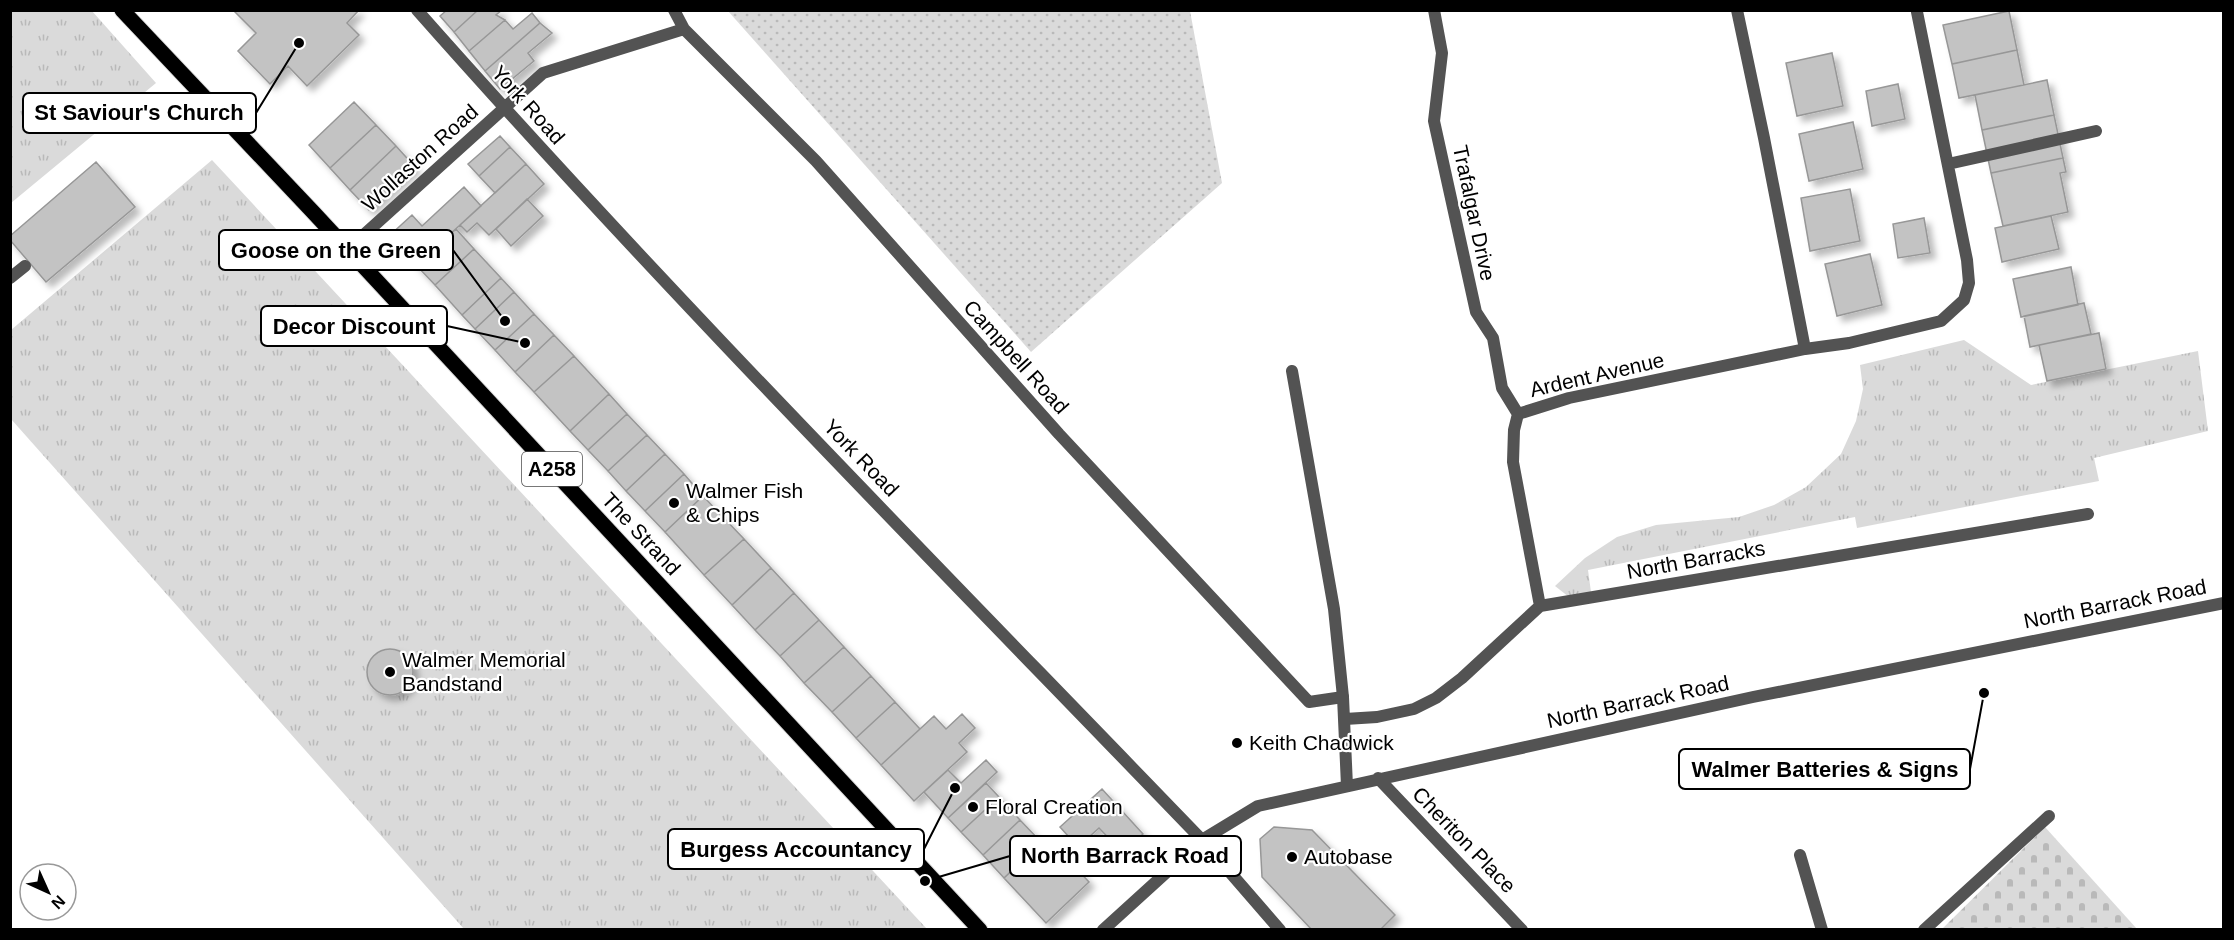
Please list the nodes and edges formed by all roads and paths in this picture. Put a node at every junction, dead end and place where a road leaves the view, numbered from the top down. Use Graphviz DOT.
graph roads {
  1 [pos="122,10"];
  2 [pos="417,10"];
  3 [pos="674,10"];
  4 [pos="1434,10"];
  5 [pos="1737,10"];
  6 [pos="1917,12"];
  7 [pos="684,29"];
  8 [pos="504,109"];
  9 [pos="2096,131"];
  10 [pos="1948,164"];
  11 [pos="347,250"];
  12 [pos="25,266"];
  13 [pos="10,278"];
  14 [pos="1805,349"];
  15 [pos="1292,371"];
  16 [pos="1518,414"];
  17 [pos="2088,514"];
  18 [pos="2223,603"];
  19 [pos="1540,606"];
  20 [pos="1343,697"];
  21 [pos="1345,719"];
  22 [pos="1378,778"];
  23 [pos="1347,786"];
  24 [pos="2049,816"];
  25 [pos="1202,840"];
  26 [pos="1800,855"];
  27 [pos="980,930"];
  28 [pos="1103,930"];
  29 [pos="1280,930"];
  30 [pos="1522,930"];
  31 [pos="1822,930"];
  32 [pos="1924,930"];
  1 -- 11 [label="main road, The Strand / A258"];
  2 -- 8 [label="street, York Road"];
  3 -- 7 [label="street, Campbell Road"];
  4 -- 16 [label="street, Trafalgar Drive"];
  5 -- 14 [label="street"];
  6 -- 10 [label="street"];
  7 -- 8 [label="street, Wollaston Road"];
  7 -- 20 [label="street, Campbell Road"];
  8 -- 11 [label="street, Wollaston Road"];
  8 -- 25 [label="street, York Road"];
  9 -- 10 [label="street"];
  10 -- 14 [label="street, Ardent Avenue"];
  11 -- 27 [label="main road, The Strand / A258"];
  12 -- 13 [label="street"];
  14 -- 16 [label="street, Ardent Avenue"];
  15 -- 20 [label="street"];
  16 -- 19 [label="street, Ardent Avenue"];
  17 -- 19 [label="street, North Barracks"];
  18 -- 22 [label="street, North Barrack Road"];
  19 -- 21 [label="street"];
  20 -- 21 [label="street"];
  21 -- 23 [label="street"];
  22 -- 23 [label="street, North Barrack Road"];
  22 -- 30 [label="street, Cheriton Place"];
  23 -- 25 [label="street, North Barrack Road"];
  24 -- 32 [label="street"];
  25 -- 28 [label="street, North Barrack Road"];
  25 -- 29 [label="street, York Road"];
  26 -- 31 [label="street"];
}
